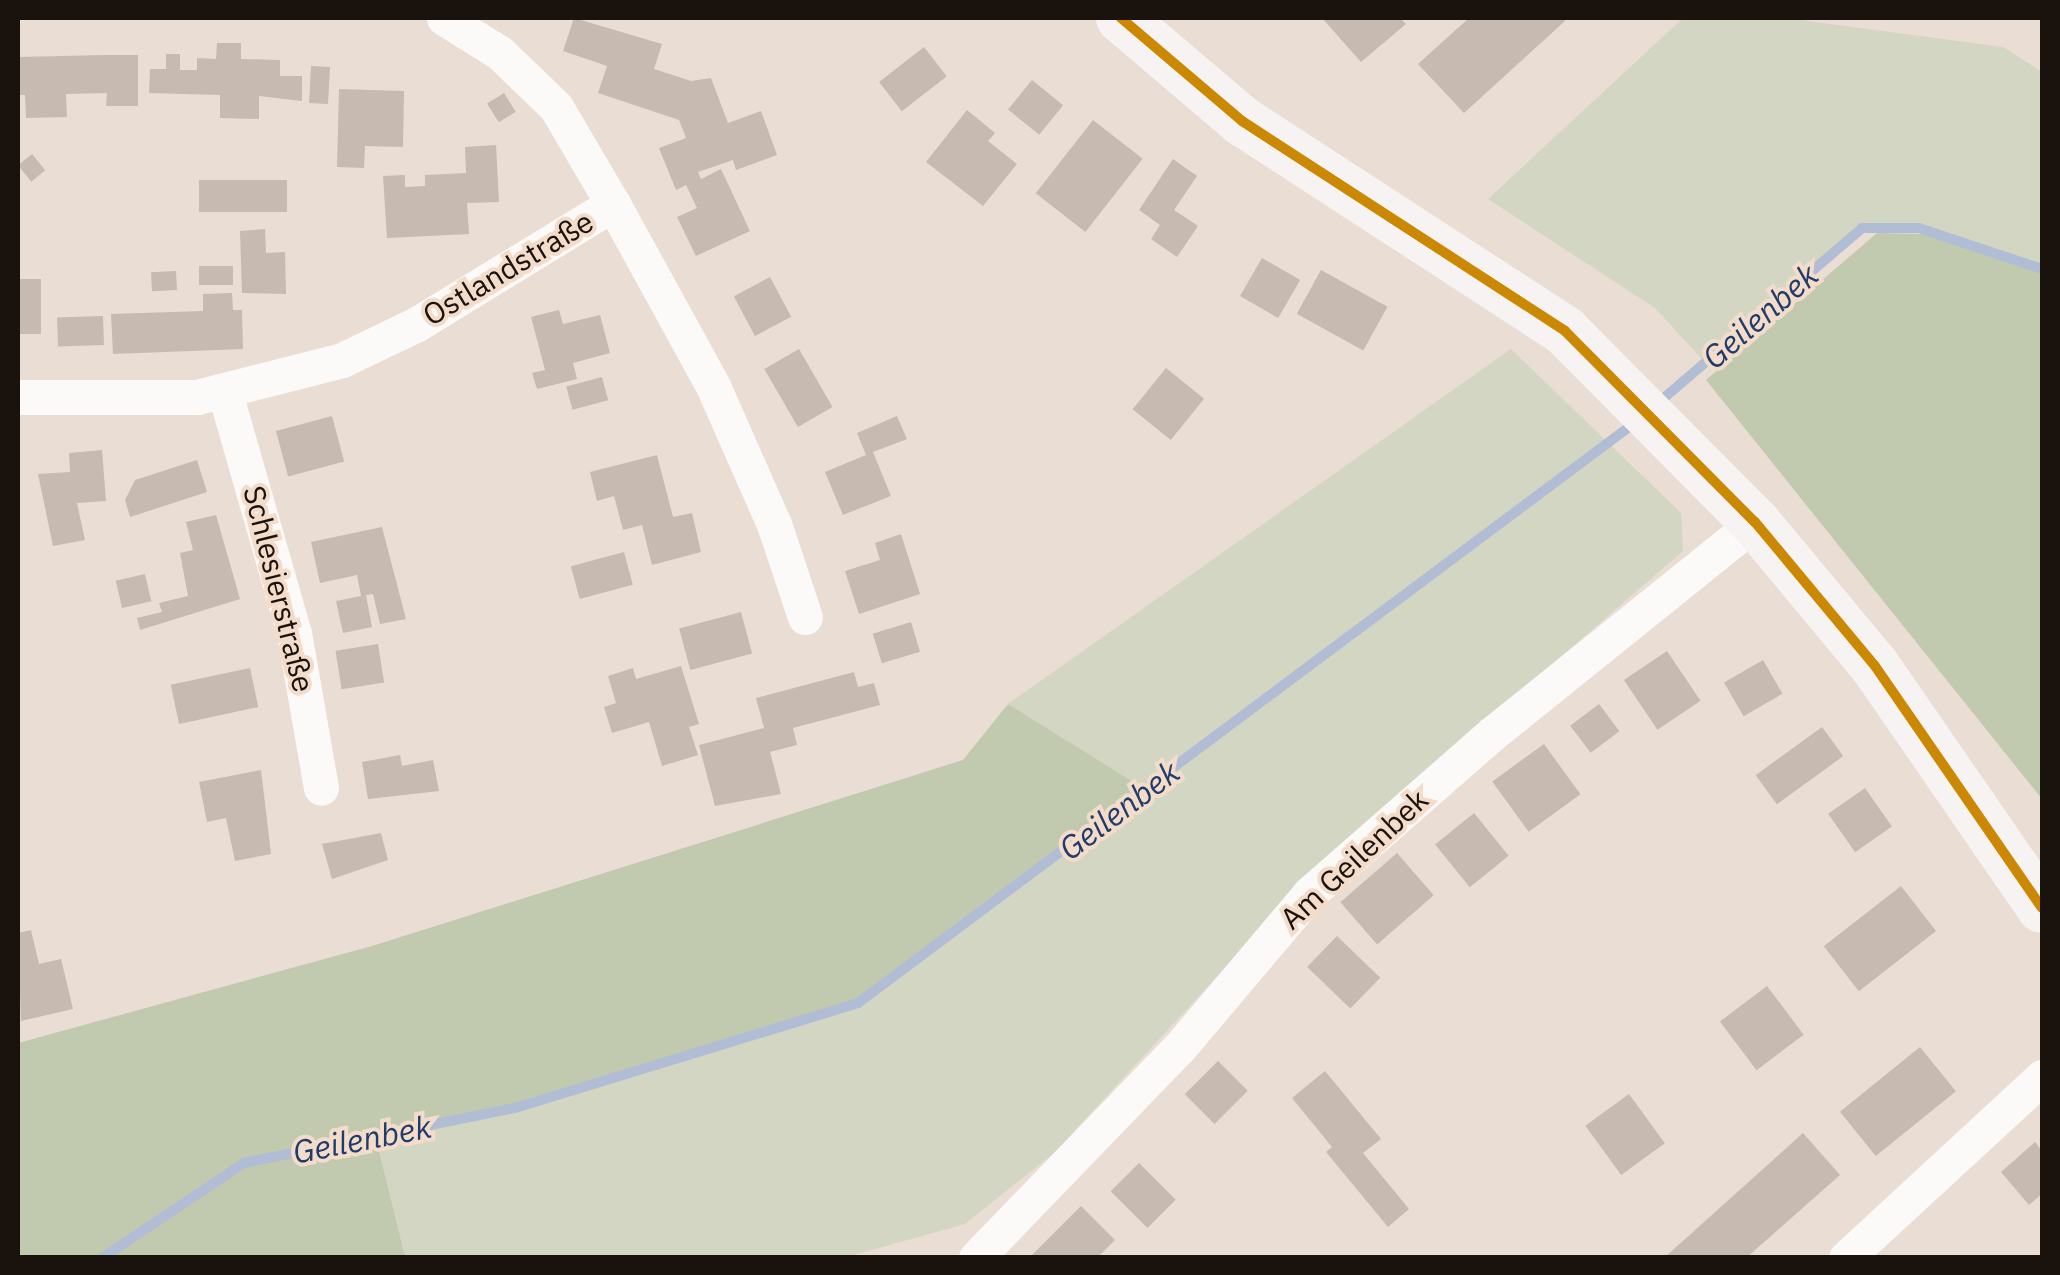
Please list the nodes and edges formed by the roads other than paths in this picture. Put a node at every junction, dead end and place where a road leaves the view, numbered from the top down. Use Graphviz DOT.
graph roads {
  1 [pos="444,18"];
  2 [pos="1120,18"];
  3 [pos="613,204"];
  4 [pos="225,393"];
  5 [pos="18,397"];
  6 [pos="1756,522"];
  7 [pos="805,617"];
  8 [pos="320,788"];
  9 [pos="2042,908"];
  10 [pos="2042,1077"];
  11 [pos="984,1248"];
  12 [pos="1846,1258"];
  1 -- 3 [label="street"];
  2 -- 6 [label="main road"];
  3 -- 4 [label="street, Ostlandstraße"];
  3 -- 7 [label="street, Ostlandstraße"];
  4 -- 5 [label="street, Ostlandstraße"];
  4 -- 8 [label="street, Schlesierstraße"];
  6 -- 9 [label="main road"];
  6 -- 11 [label="street, Am Geilenbek"];
  10 -- 12 [label="street"];
}
